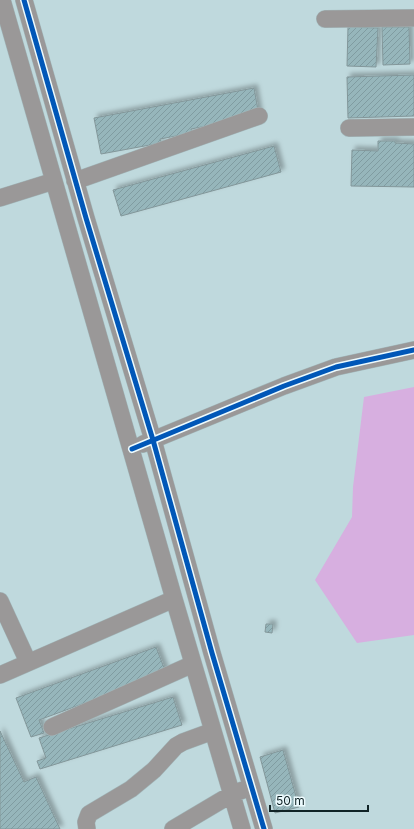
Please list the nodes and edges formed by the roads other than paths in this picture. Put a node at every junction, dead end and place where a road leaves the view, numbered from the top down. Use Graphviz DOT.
graph roads {
  1 [pos="2,0"];
  2 [pos="24,0"];
  3 [pos="414,18"];
  4 [pos="325,19"];
  5 [pos="259,116"];
  6 [pos="414,127"];
  7 [pos="349,128"];
  8 [pos="54,181"];
  9 [pos="76,181"];
  10 [pos="0,198"];
  11 [pos="414,350"];
  12 [pos="152,440"];
  13 [pos="132,449"];
  14 [pos="174,599"];
  15 [pos="0,601"];
  16 [pos="28,662"];
  17 [pos="193,664"];
  18 [pos="0,675"];
  19 [pos="52,727"];
  20 [pos="213,731"];
  21 [pos="251,786"];
  22 [pos="232,794"];
  23 [pos="87,829"];
  24 [pos="173,829"];
  25 [pos="242,829"];
  26 [pos="264,829"];
  1 -- 8 [label="street"];
  2 -- 9 [label="street"];
  3 -- 4 [label="street"];
  5 -- 9 [label="street"];
  6 -- 7 [label="street"];
  8 -- 10 [label="street"];
  8 -- 13 [label="street"];
  9 -- 12 [label="street"];
  11 -- 12 [label="street"];
  12 -- 13 [label="street"];
  12 -- 21 [label="street"];
  13 -- 14 [label="street"];
  14 -- 16 [label="street"];
  14 -- 17 [label="street"];
  15 -- 16 [label="street"];
  16 -- 18 [label="street"];
  17 -- 19 [label="street"];
  17 -- 20 [label="street"];
  20 -- 22 [label="street"];
  20 -- 23 [label="street"];
  21 -- 22 [label="street"];
  21 -- 26 [label="street"];
  22 -- 24 [label="street"];
  22 -- 25 [label="street"];
}
